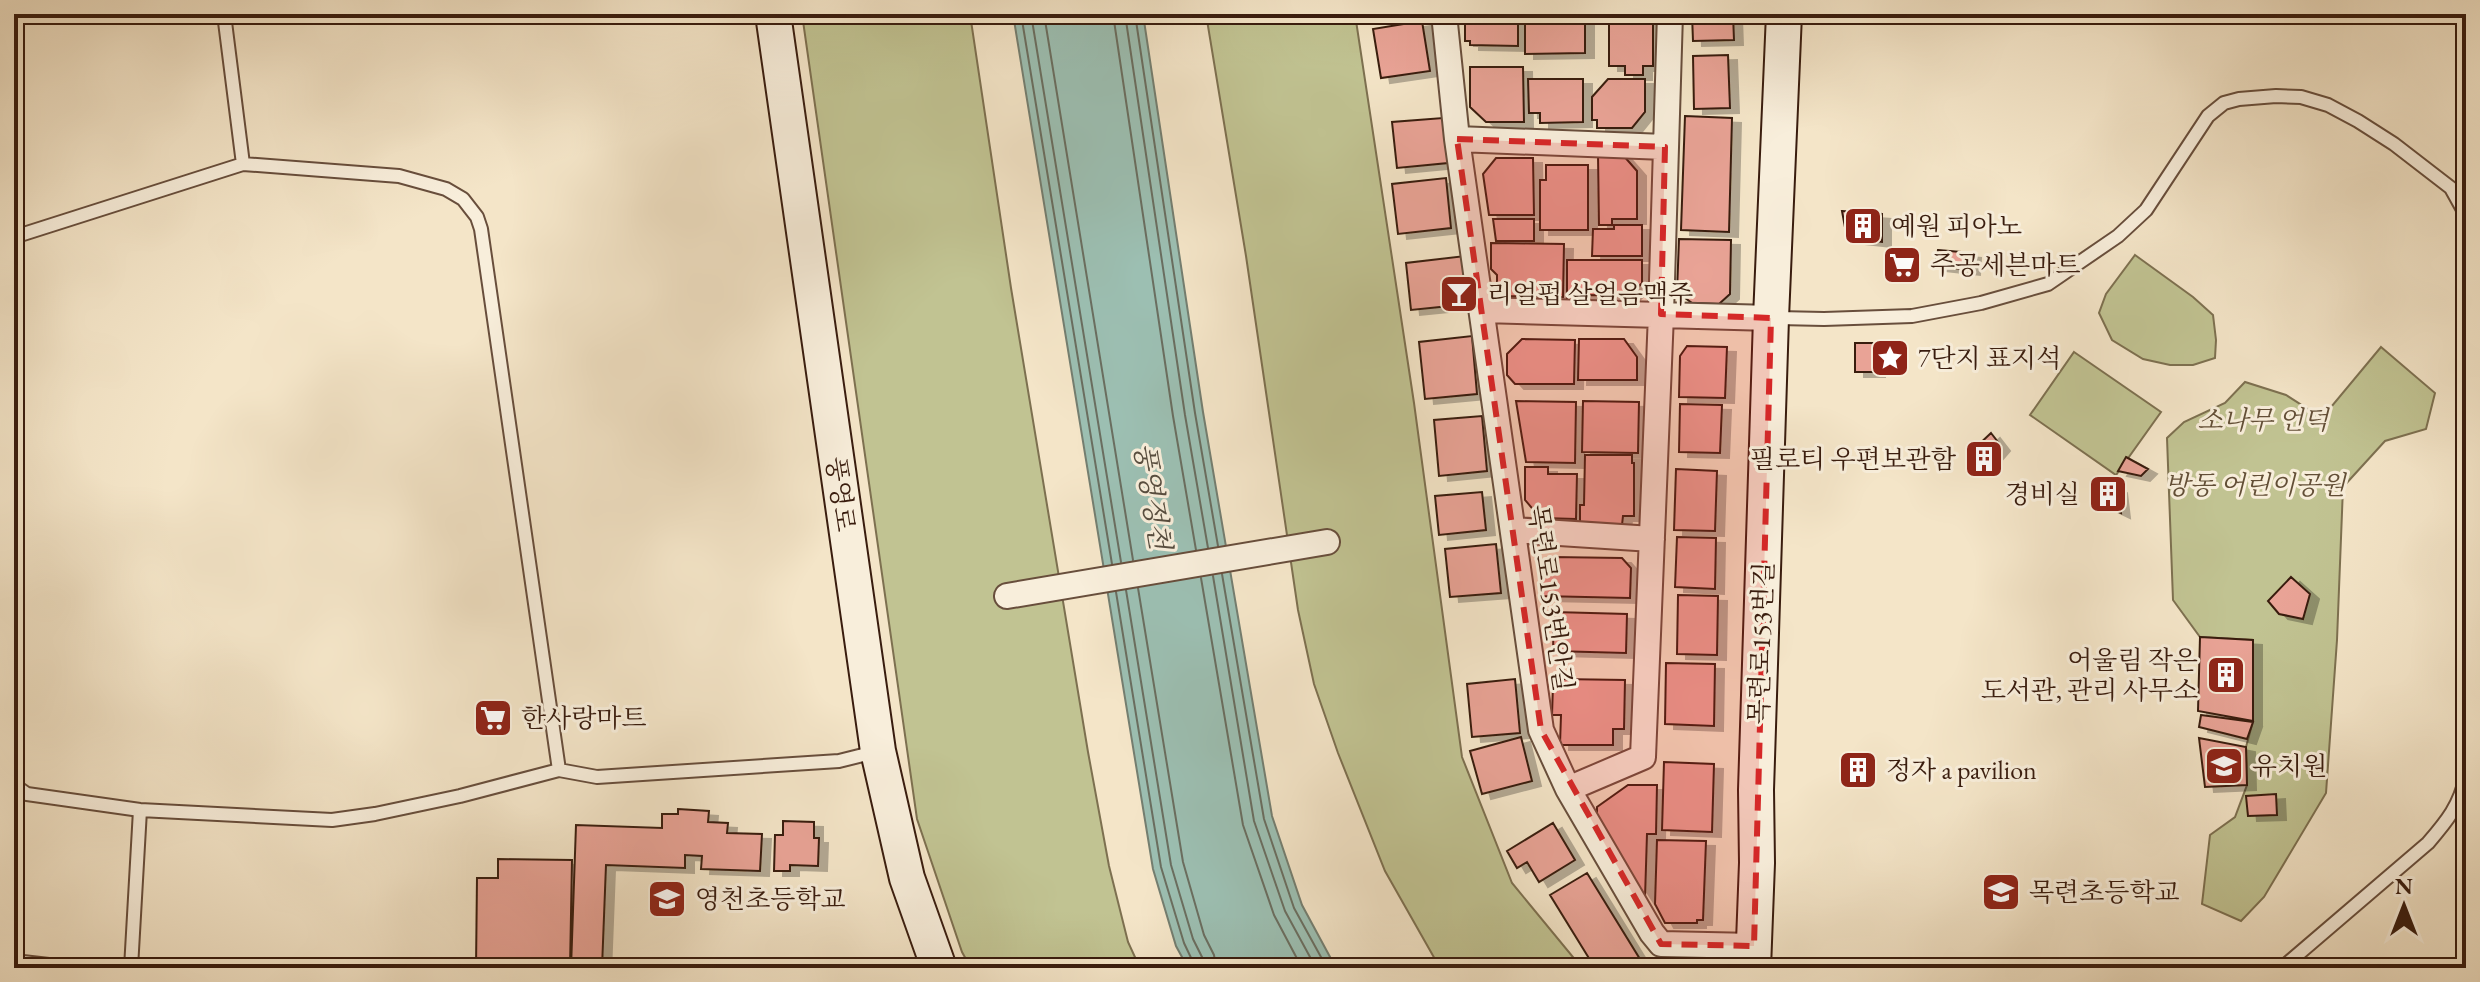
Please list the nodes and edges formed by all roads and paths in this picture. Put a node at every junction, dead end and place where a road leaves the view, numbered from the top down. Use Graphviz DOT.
graph roads {
  1 [pos="224,14"];
  2 [pos="773,14"];
  3 [pos="1444,14"];
  4 [pos="1670,14"];
  5 [pos="1784,14"];
  6 [pos="1457,139"];
  7 [pos="1665,147"];
  8 [pos="243,164"];
  9 [pos="2466,215"];
  10 [pos="14,237"];
  11 [pos="1483,310"];
  12 [pos="1661,314"];
  13 [pos="1771,318"];
  14 [pos="1514,530"];
  15 [pos="1652,539"];
  16 [pos="1327,542"];
  17 [pos="1007,596"];
  18 [pos="878,751"];
  19 [pos="559,770"];
  20 [pos="2466,776"];
  21 [pos="14,785"];
  22 [pos="1568,789"];
  23 [pos="140,810"];
  24 [pos="1754,957"];
  25 [pos="14,961"];
  26 [pos="75,968"];
  27 [pos="131,968"];
  28 [pos="939,968"];
  29 [pos="2282,968"];
  1 -- 8 [label="lane"];
  2 -- 18 [label="main road, 풍영로"];
  3 -- 6 [label="street, 목련로153번안길"];
  4 -- 7 [label="street"];
  5 -- 13 [label="main road, 목련로153번길"];
  6 -- 7 [label="street"];
  6 -- 11 [label="street, 목련로153번안길"];
  7 -- 12 [label="street"];
  8 -- 10 [label="lane"];
  8 -- 19 [label="lane"];
  9 -- 13 [label="lane"];
  11 -- 12 [label="street"];
  11 -- 14 [label="street, 목련로153번안길"];
  12 -- 13 [label="street"];
  12 -- 15 [label="street"];
  13 -- 24 [label="main road, 목련로153번길"];
  14 -- 15 [label="street"];
  14 -- 22 [label="street, 목련로153번안길"];
  15 -- 22 [label="street"];
  16 -- 17 [label="street"];
  18 -- 19 [label="lane"];
  18 -- 28 [label="main road, 풍영로"];
  19 -- 23 [label="lane"];
  20 -- 29 [label="lane"];
  21 -- 23 [label="lane"];
  22 -- 24 [label="street, 목련로153번안길"];
  23 -- 27 [label="lane"];
  25 -- 26 [label="lane"];
}
